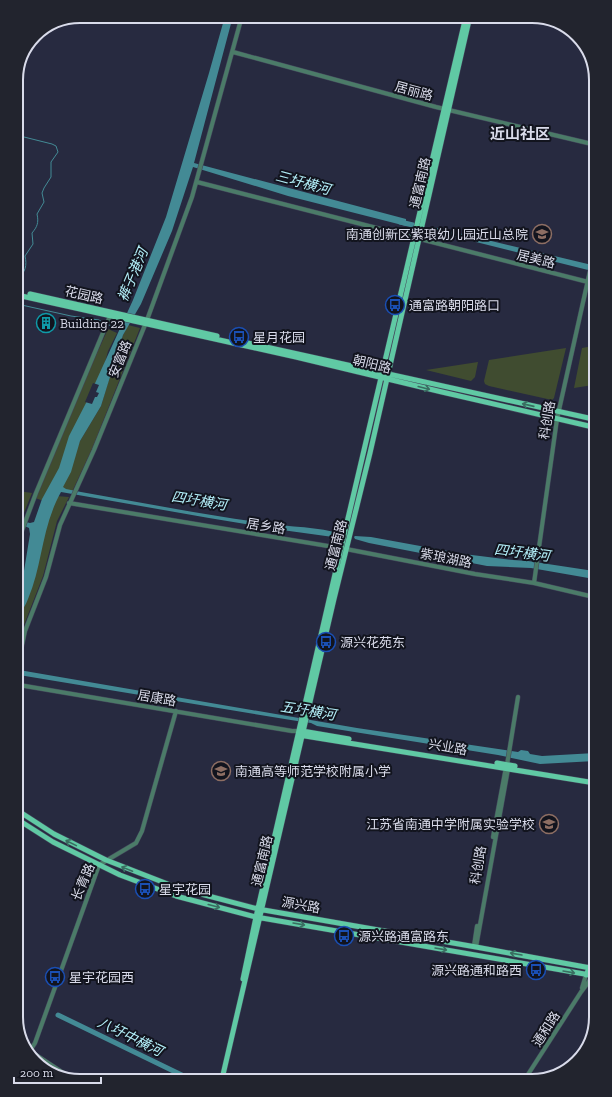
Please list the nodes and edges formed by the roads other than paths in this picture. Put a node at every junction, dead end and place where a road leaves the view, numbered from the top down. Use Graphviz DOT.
graph roads {
  1 [pos="240,23"];
  2 [pos="464,23"];
  3 [pos="468,23"];
  4 [pos="233,52"];
  5 [pos="446,109"];
  6 [pos="589,143"];
  7 [pos="197,182"];
  8 [pos="416,238"];
  9 [pos="589,283"];
  10 [pos="589,287"];
  11 [pos="23,292"];
  12 [pos="23,295"];
  13 [pos="110,316"];
  14 [pos="121,316"];
  15 [pos="146,322"];
  16 [pos="384,375"];
  17 [pos="558,412"];
  18 [pos="589,418"];
  19 [pos="557,419"];
  20 [pos="589,426"];
  21 [pos="69,503"];
  22 [pos="23,528"];
  23 [pos="344,549"];
  24 [pos="534,583"];
  25 [pos="589,596"];
  26 [pos="23,640"];
  27 [pos="23,686"];
  28 [pos="518,697"];
  29 [pos="176,711"];
  30 [pos="301,733"];
  31 [pos="507,767"];
  32 [pos="589,779"];
  33 [pos="589,782"];
  34 [pos="23,814"];
  35 [pos="23,823"];
  36 [pos="106,860"];
  37 [pos="98,865"];
  38 [pos="260,909"];
  39 [pos="258,917"];
  40 [pos="475,946"];
  41 [pos="589,968"];
  42 [pos="589,974"];
  43 [pos="586,975"];
  44 [pos="589,981"];
  45 [pos="581,992"];
  46 [pos="32,1047"];
  47 [pos="40,1058"];
  48 [pos="57,1069"];
  49 [pos="222,1074"];
  50 [pos="528,1074"];
  1 -- 4 [label="street, 安富路"];
  2 -- 5 [label="main road, 通富南路"];
  3 -- 5 [label="main road, 通富南路"];
  4 -- 5 [label="street, 居丽路"];
  4 -- 7 [label="street, 安富路"];
  5 -- 6 [label="street, 居丽路"];
  5 -- 8 [label="main road, 通富南路"];
  7 -- 8 [label="street, 居美路"];
  7 -- 15 [label="street, 安富路"];
  8 -- 9 [label="street, 居美路"];
  8 -- 16 [label="main road, 通富南路"];
  10 -- 17 [label="street, 科创路"];
  11 -- 14 [label="main road, 花园路"];
  12 -- 13 [label="main road, 花园路"];
  13 -- 14 [label="main road, 花园路"];
  13 -- 22 [label="street"];
  14 -- 15 [label="main road, 花园路"];
  15 -- 16 [label="main road, 朝阳路"];
  15 -- 21 [label="street, 安富路"];
  17 -- 16 [label="main road, 朝阳路, one-way"];
  16 -- 19 [label="main road, 朝阳路, one-way"];
  16 -- 23 [label="main road, 通富南路"];
  17 -- 18 [label="main road, 朝阳路"];
  17 -- 19 [label="street, 科创路"];
  19 -- 20 [label="main road, 朝阳路"];
  19 -- 24 [label="street, 科创路"];
  21 -- 23 [label="street, 居乡路"];
  21 -- 26 [label="street, 安富路"];
  23 -- 24 [label="street, 紫琅湖路"];
  23 -- 30 [label="main road, 通富南路"];
  24 -- 25 [label="street, 紫琅湖路"];
  27 -- 29 [label="street, 居康路"];
  28 -- 31 [label="street, 科创路"];
  29 -- 30 [label="street, 居康路"];
  29 -- 36 [label="street, 长青路"];
  30 -- 31 [label="main road, 兴业路"];
  30 -- 38 [label="main road, 通富南路"];
  31 -- 32 [label="main road, 兴业路"];
  31 -- 33 [label="main road, 兴业路"];
  31 -- 40 [label="street, 科创路"];
  36 -- 34 [label="main road, 源兴路, one-way"];
  35 -- 37 [label="main road, 源兴路"];
  36 -- 37 [label="street, 长青路"];
  38 -- 36 [label="main road, 源兴路, one-way"];
  37 -- 39 [label="main road, 源兴路, one-way"];
  37 -- 46 [label="street, 长青路"];
  38 -- 39 [label="main road, 通富南路"];
  38 -- 40 [label="main road, 源兴路"];
  39 -- 43 [label="main road, 源兴路, one-way"];
  39 -- 49 [label="main road, 通富南路"];
  41 -- 40 [label="main road, 源兴路, one-way"];
  41 -- 43 [label="main road"];
  42 -- 43 [label="main road, 源兴路"];
  43 -- 45 [label="street, 通和路"];
  44 -- 45 [label="street, 通和路"];
  45 -- 50 [label="street, 通和路"];
  47 -- 48 [label="street"];
}
